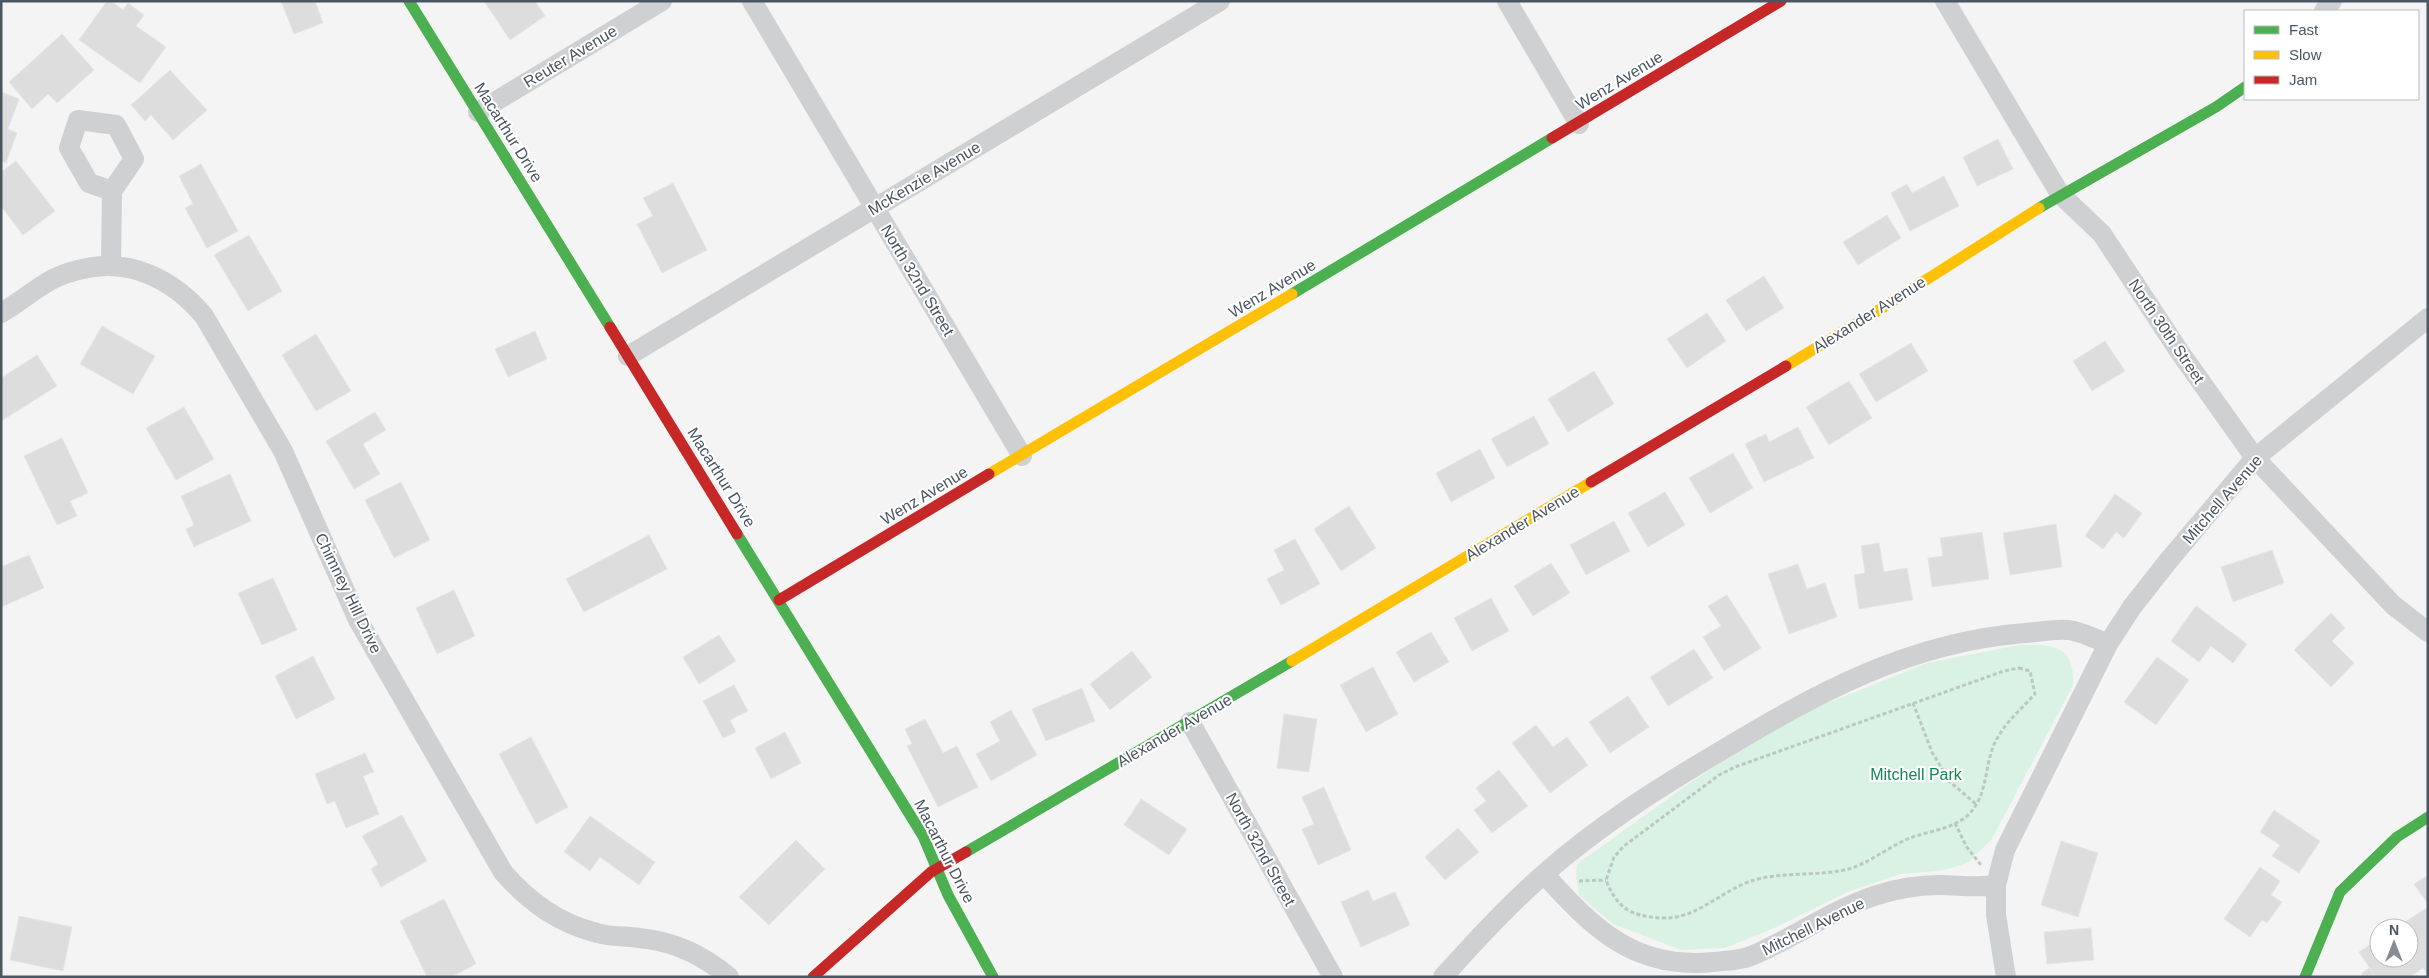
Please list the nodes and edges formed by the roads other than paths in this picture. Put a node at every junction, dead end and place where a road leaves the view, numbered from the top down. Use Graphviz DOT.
graph roads {
  1 [pos="409,1"];
  2 [pos="662,1"];
  3 [pos="752,1"];
  4 [pos="1220,1"];
  5 [pos="1507,1"];
  6 [pos="1780,1"];
  7 [pos="1945,1"];
  8 [pos="2244,88"];
  9 [pos="478,112"];
  10 [pos="1579,124"];
  11 [pos="112,191"];
  12 [pos="2060,194"];
  13 [pos="875,208"];
  14 [pos="112,266"];
  15 [pos="1,313"];
  16 [pos="2428,318"];
  17 [pos="628,356"];
  18 [pos="1022,456"];
  19 [pos="2255,458"];
  20 [pos="779,600"];
  21 [pos="2428,632"];
  22 [pos="2108,644"];
  23 [pos="1190,722"];
  24 [pos="2428,817"];
  25 [pos="937,869"];
  26 [pos="1544,874"];
  27 [pos="1996,885"];
  28 [pos="729,977"];
  29 [pos="813,977"];
  30 [pos="994,977"];
  31 [pos="1333,977"];
  32 [pos="1443,977"];
  33 [pos="2006,977"];
  34 [pos="2304,977"];
  1 -- 9 [label="street, Macarthur Drive"];
  2 -- 9 [label="street, Reuter Avenue"];
  3 -- 13 [label="street, North 32nd Street"];
  4 -- 13 [label="street, McKenzie Avenue"];
  5 -- 10 [label="street"];
  6 -- 10 [label="street, Wenz Avenue"];
  7 -- 12 [label="street, North 30th Street"];
  8 -- 12 [label="street, Alexander Avenue"];
  9 -- 17 [label="street, Macarthur Drive"];
  10 -- 18 [label="street, Wenz Avenue"];
  11 -- 14 [label="street"];
  12 -- 19 [label="street, North 30th Street"];
  12 -- 23 [label="street, Alexander Avenue"];
  13 -- 17 [label="street, McKenzie Avenue"];
  13 -- 18 [label="street, North 32nd Street"];
  14 -- 15 [label="street, Chimney Hill Drive"];
  14 -- 28 [label="street, Chimney Hill Drive"];
  16 -- 19 [label="street, Mitchell Avenue"];
  17 -- 20 [label="street, Macarthur Drive"];
  18 -- 20 [label="street, Wenz Avenue"];
  19 -- 21 [label="street, North 30th Street"];
  19 -- 22 [label="street, Mitchell Avenue"];
  20 -- 25 [label="street, Macarthur Drive"];
  22 -- 26 [label="street"];
  22 -- 27 [label="street, Mitchell Avenue"];
  23 -- 25 [label="street, Alexander Avenue"];
  23 -- 31 [label="street, North 32nd Street"];
  24 -- 34 [label="street"];
  25 -- 29 [label="street, Alexander Avenue"];
  25 -- 30 [label="street, Macarthur Drive"];
  26 -- 27 [label="street, Mitchell Avenue"];
  26 -- 32 [label="street"];
  27 -- 33 [label="street"];
}
